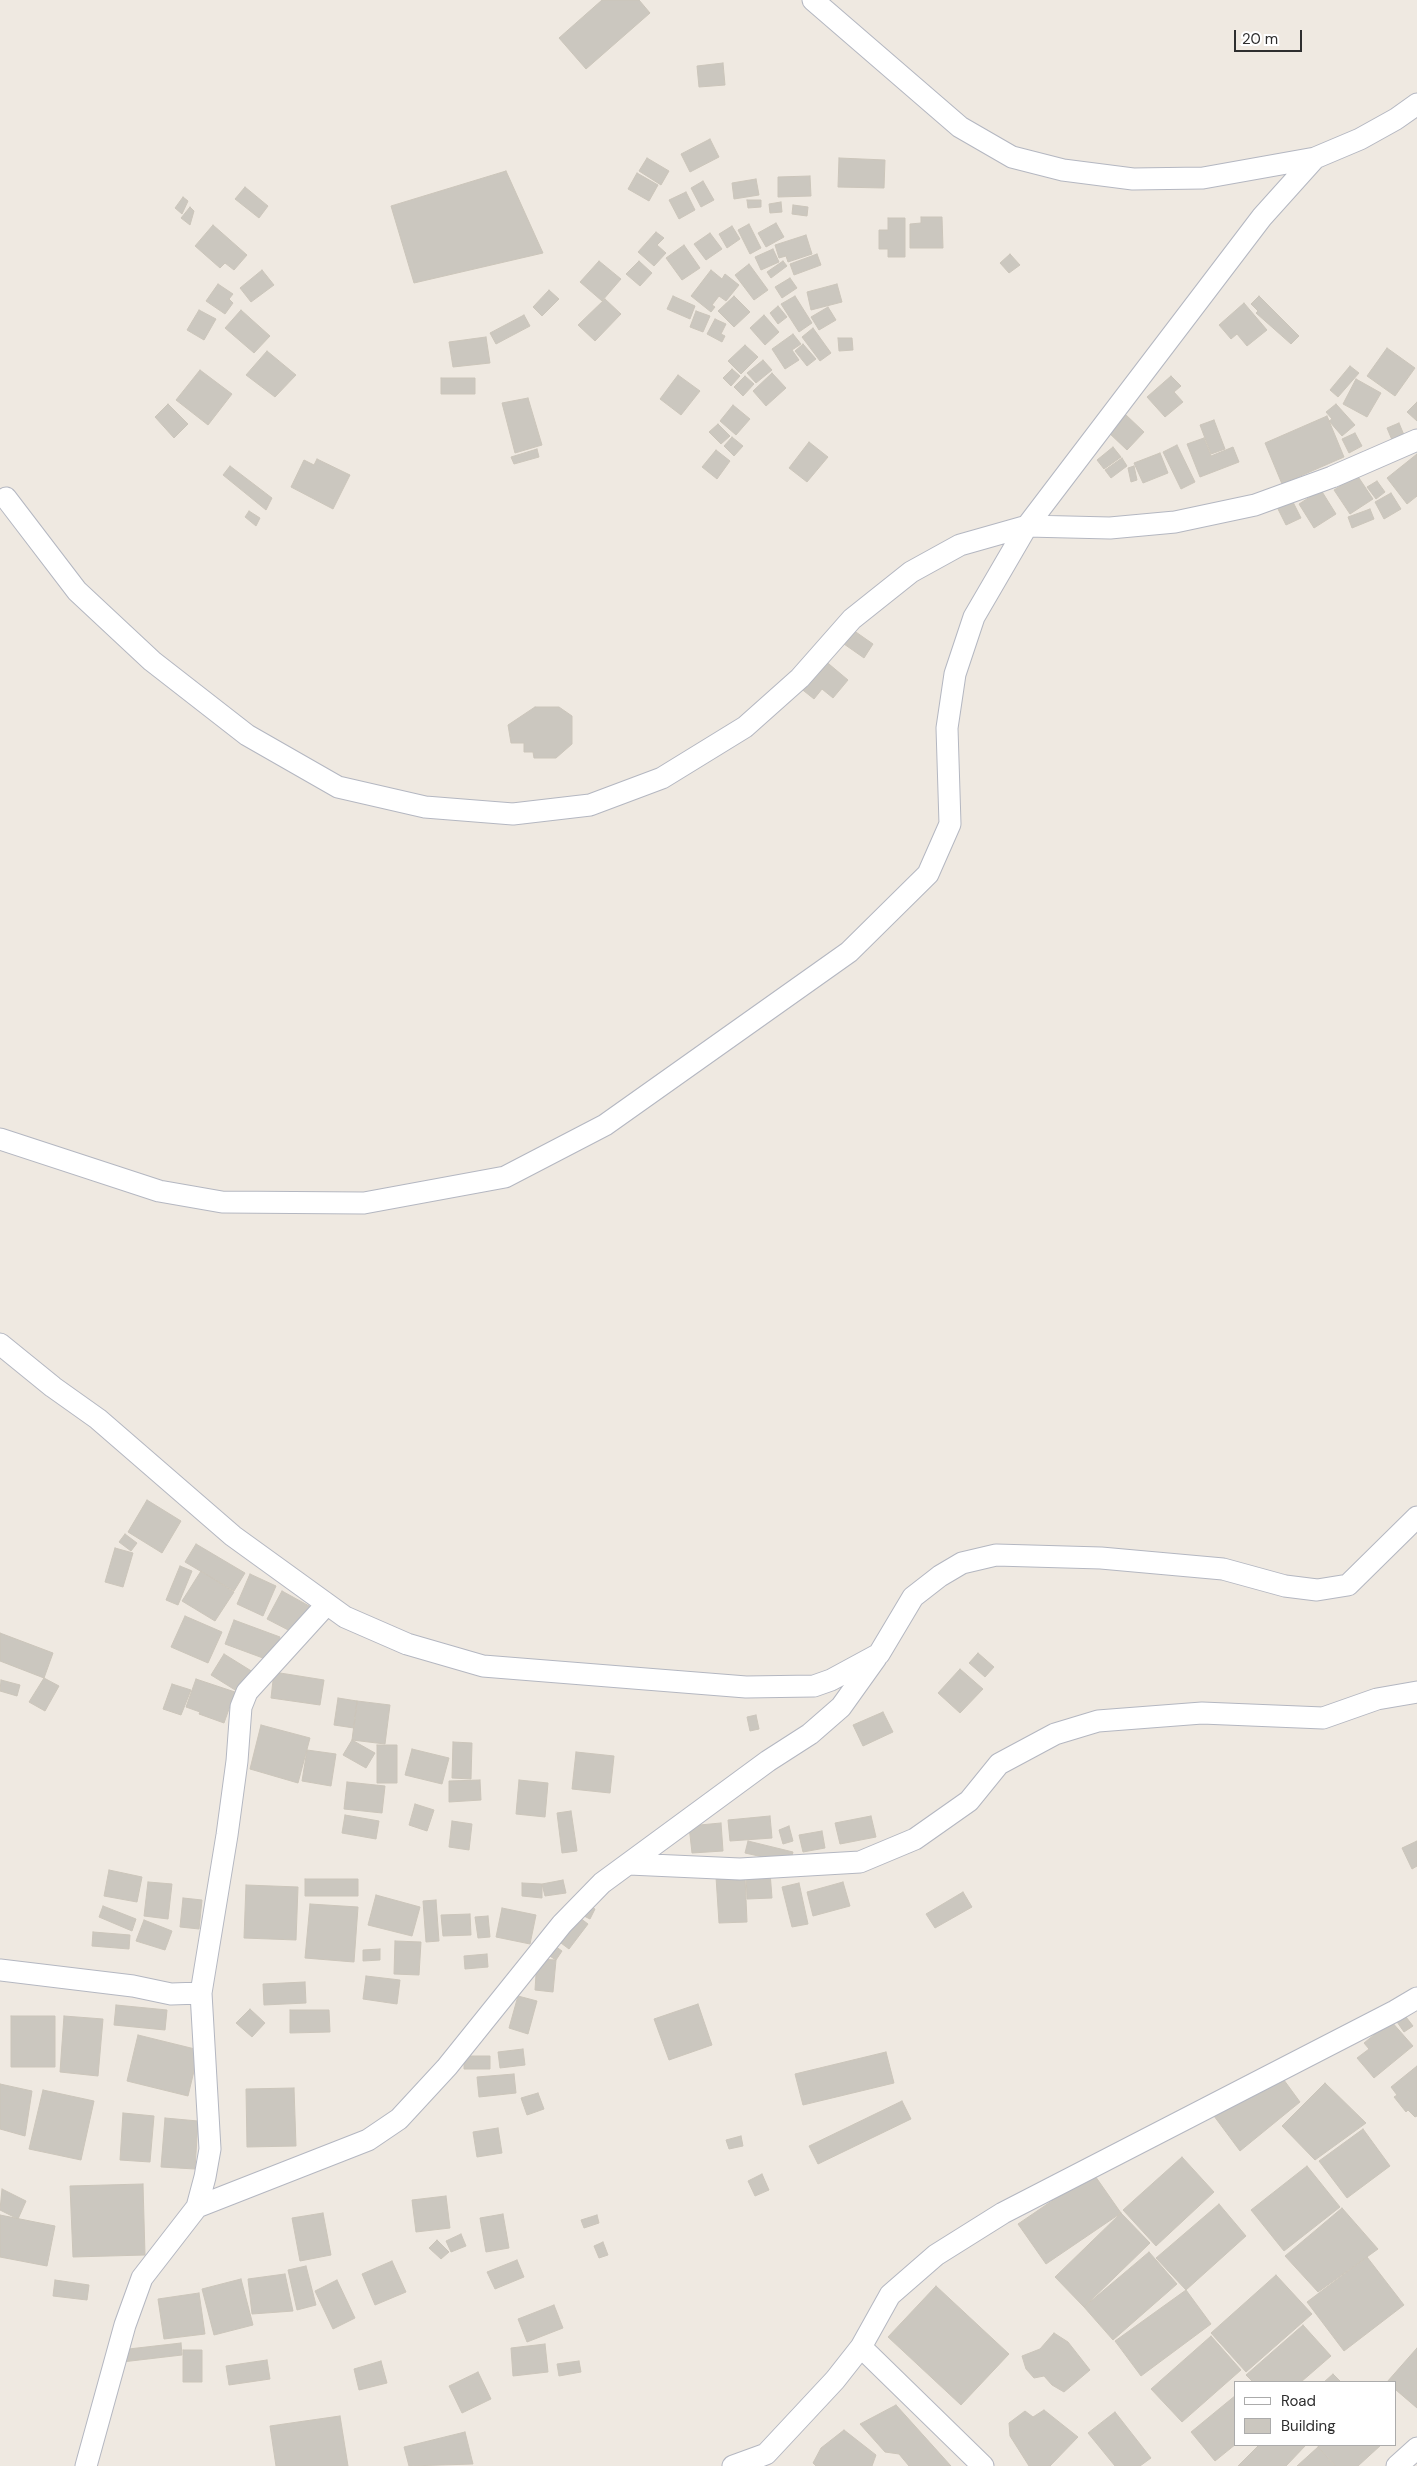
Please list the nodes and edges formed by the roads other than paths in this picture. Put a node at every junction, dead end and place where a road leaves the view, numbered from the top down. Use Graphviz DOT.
graph roads {
  1 [pos="812,0"];
  2 [pos="1417,104"];
  3 [pos="1315,158"];
  4 [pos="1417,440"];
  5 [pos="6,498"];
  6 [pos="1028,526"];
  7 [pos="0,1139"];
  8 [pos="0,1344"];
  9 [pos="1417,1517"];
  10 [pos="327,1604"];
  11 [pos="879,1654"];
  12 [pos="1417,1692"];
  13 [pos="629,1864"];
  14 [pos="0,1970"];
  15 [pos="200,1993"];
  16 [pos="1417,1998"];
  17 [pos="197,2207"];
  18 [pos="861,2347"];
  19 [pos="1417,2448"];
  20 [pos="772,2460"];
  21 [pos="86,2466"];
  22 [pos="733,2466"];
  23 [pos="983,2466"];
  24 [pos="1397,2466"];
  1 -- 3 [label="street"];
  2 -- 3 [label="street"];
  3 -- 6 [label="street"];
  4 -- 6 [label="street"];
  5 -- 6 [label="street"];
  6 -- 7 [label="street"];
  8 -- 10 [label="street"];
  9 -- 11 [label="street"];
  10 -- 11 [label="street"];
  10 -- 15 [label="street"];
  11 -- 13 [label="street"];
  12 -- 13 [label="street"];
  13 -- 17 [label="street"];
  14 -- 15 [label="street"];
  15 -- 17 [label="street"];
  16 -- 18 [label="street"];
  17 -- 21 [label="street"];
  18 -- 20 [label="street"];
  18 -- 23 [label="street"];
  19 -- 24 [label="street"];
  20 -- 22 [label="street"];
}
